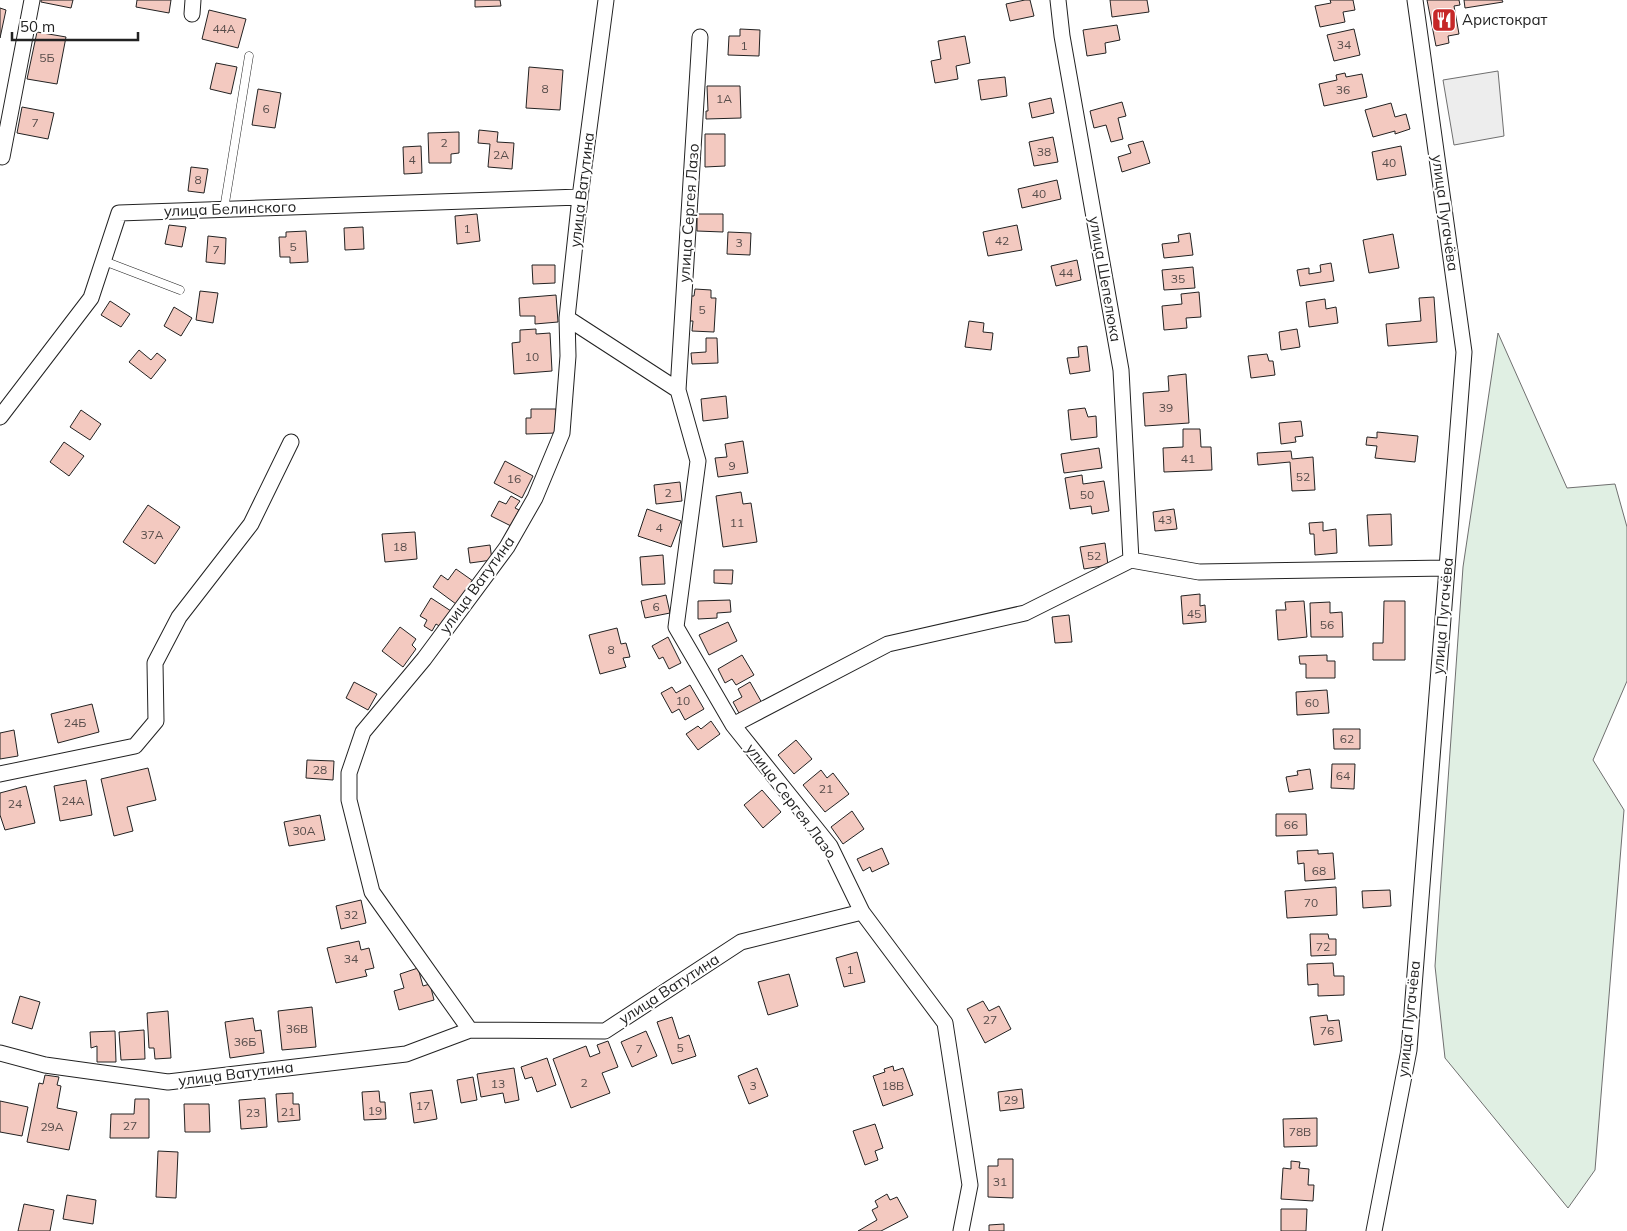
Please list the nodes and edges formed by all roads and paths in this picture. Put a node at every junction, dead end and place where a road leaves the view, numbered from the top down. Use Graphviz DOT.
graph roads {
  1 [pos="32,0"];
  2 [pos="606,0"];
  3 [pos="1058,0"];
  4 [pos="1415,0"];
  5 [pos="700,36"];
  6 [pos="249,56"];
  7 [pos="2,157"];
  8 [pos="580,197"];
  9 [pos="224,209"];
  10 [pos="104,261"];
  11 [pos="180,290"];
  12 [pos="567,318"];
  13 [pos="678,390"];
  14 [pos="0,417"];
  15 [pos="291,442"];
  16 [pos="1131,560"];
  17 [pos="1447,568"];
  18 [pos="733,725"];
  19 [pos="0,774"];
  20 [pos="862,912"];
  21 [pos="470,1030"];
  22 [pos="0,1054"];
  23 [pos="961,1231"];
  24 [pos="1374,1231"];
  1 -- 7 [label="street"];
  2 -- 8 [label="street, улица Ватутина"];
  3 -- 16 [label="street, улица Шепелюка"];
  4 -- 17 [label="street, улица Пугачёва"];
  5 -- 13 [label="street, улица Сергея Лазо"];
  6 -- 9 [label="lane"];
  8 -- 9 [label="street, улица Белинского"];
  8 -- 12 [label="street, улица Ватутина"];
  9 -- 10 [label="street, улица Белинского"];
  10 -- 11 [label="lane"];
  10 -- 14 [label="street, улица Белинского"];
  12 -- 13 [label="street"];
  12 -- 21 [label="street, улица Ватутина"];
  13 -- 18 [label="street, улица Сергея Лазо"];
  15 -- 19 [label="street"];
  16 -- 17 [label="street"];
  16 -- 18 [label="street"];
  17 -- 24 [label="street, улица Пугачёва"];
  18 -- 20 [label="street, улица Сергея Лазо"];
  20 -- 21 [label="street, улица Ватутина"];
  20 -- 23 [label="street, улица Сергея Лазо"];
  21 -- 22 [label="street, улица Ватутина"];
}
